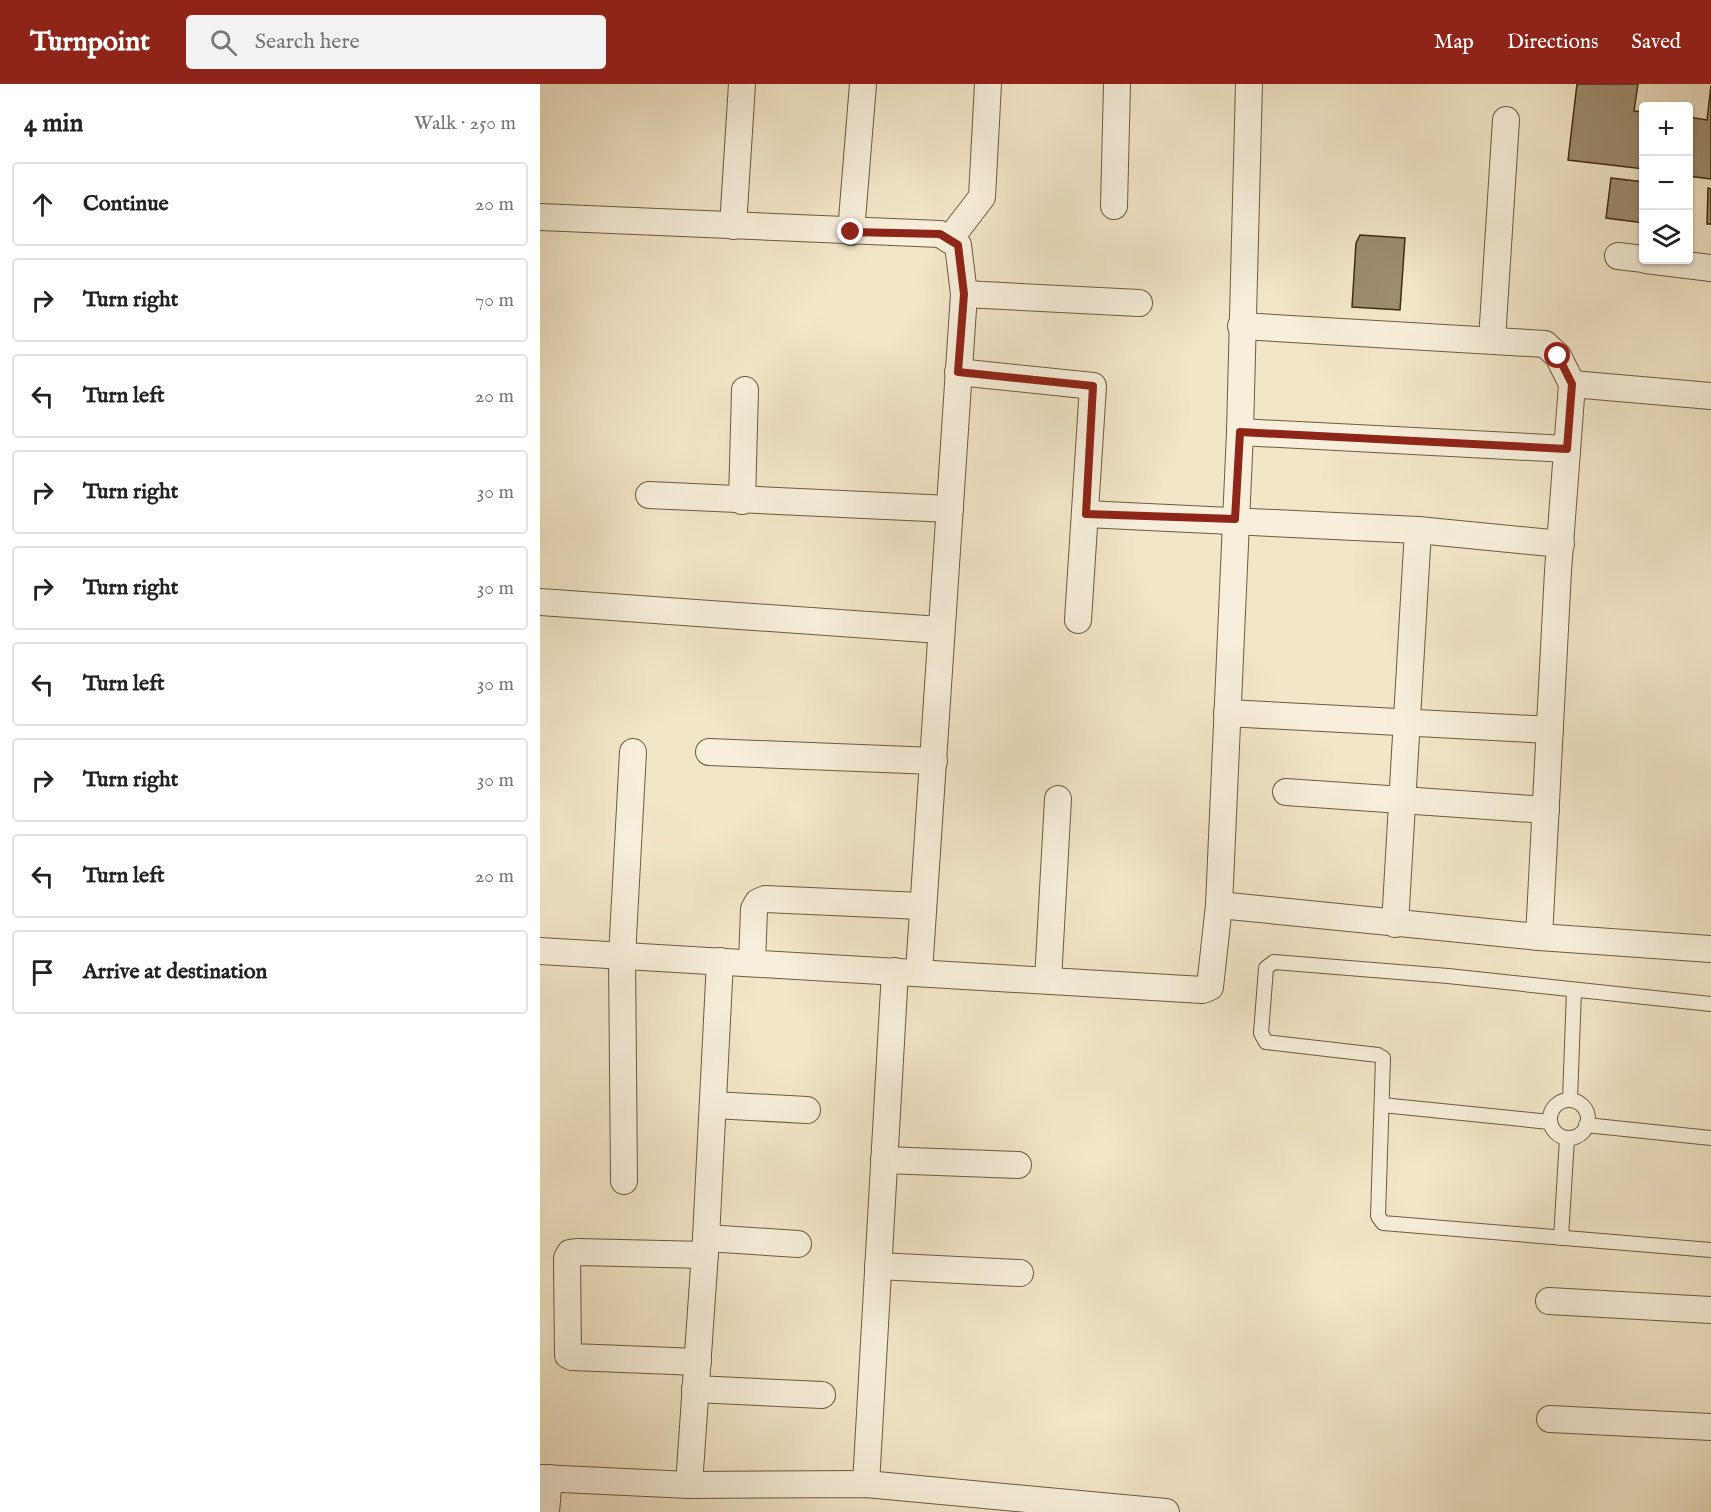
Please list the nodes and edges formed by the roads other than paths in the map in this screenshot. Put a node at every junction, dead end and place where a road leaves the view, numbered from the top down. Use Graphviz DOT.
graph roads {
  1 [pos="742,84"];
  2 [pos="863,84"];
  3 [pos="988,84"];
  4 [pos="1117,84"];
  5 [pos="1249,84"];
  6 [pos="1506,120"];
  7 [pos="1114,206"];
  8 [pos="540,217"];
  9 [pos="733,226"];
  10 [pos="851,232"];
  11 [pos="949,240"];
  12 [pos="1618,256"];
  13 [pos="1639,258"];
  14 [pos="1682,264"];
  15 [pos="1711,268"];
  16 [pos="964,294"];
  17 [pos="1139,303"];
  18 [pos="1241,326"];
  19 [pos="1492,340"];
  20 [pos="958,372"];
  21 [pos="1572,384"];
  22 [pos="745,390"];
  23 [pos="1711,396"];
  24 [pos="1240,432"];
  25 [pos="1567,449"];
  26 [pos="649,495"];
  27 [pos="742,501"];
  28 [pos="950,509"];
  29 [pos="1086,514"];
  30 [pos="1235,519"];
  31 [pos="1418,530"];
  32 [pos="1561,544"];
  33 [pos="540,602"];
  34 [pos="1077,620"];
  35 [pos="940,630"];
  36 [pos="1227,712"];
  37 [pos="1407,721"];
  38 [pos="1550,730"];
  39 [pos="633,752"];
  40 [pos="709,752"];
  41 [pos="934,761"];
  42 [pos="1286,792"];
  43 [pos="1058,799"];
  44 [pos="1403,802"];
  45 [pos="1546,810"];
  46 [pos="1219,905"];
  47 [pos="921,906"];
  48 [pos="1395,924"];
  49 [pos="1539,937"];
  50 [pos="1711,949"];
  51 [pos="540,951"];
  52 [pos="622,956"];
  53 [pos="720,961"];
  54 [pos="752,963"];
  55 [pos="907,972"];
  56 [pos="1048,980"];
  57 [pos="1574,990"];
  58 [pos="1711,1005"];
  59 [pos="1570,1100"];
  60 [pos="713,1105"];
  61 [pos="1382,1105"];
  62 [pos="807,1110"];
  63 [pos="1550,1122"];
  64 [pos="1586,1125"];
  65 [pos="1566,1137"];
  66 [pos="1711,1138"];
  67 [pos="884,1160"];
  68 [pos="1018,1165"];
  69 [pos="624,1181"];
  70 [pos="1561,1238"];
  71 [pos="798,1244"];
  72 [pos="705,1247"];
  73 [pos="1711,1250"];
  74 [pos="878,1266"];
  75 [pos="1020,1273"];
  76 [pos="1548,1301"];
  77 [pos="1711,1310"];
  78 [pos="698,1362"];
  79 [pos="695,1389"];
  80 [pos="822,1395"];
  81 [pos="1550,1419"];
  82 [pos="1711,1427"];
  83 [pos="544,1478"];
  84 [pos="866,1484"];
  85 [pos="689,1485"];
  86 [pos="993,1505"];
  87 [pos="546,1512"];
  88 [pos="1166,1512"];
  1 -- 9 [label="street"];
  2 -- 10 [label="street"];
  3 -- 11 [label="street"];
  4 -- 7 [label="street"];
  5 -- 18 [label="street"];
  6 -- 19 [label="street"];
  8 -- 9 [label="street"];
  9 -- 10 [label="street"];
  10 -- 11 [label="street"];
  11 -- 16 [label="street"];
  12 -- 13 [label="street"];
  14 -- 15 [label="street"];
  16 -- 17 [label="street"];
  16 -- 20 [label="street"];
  18 -- 19 [label="street"];
  18 -- 24 [label="street"];
  19 -- 21 [label="street"];
  20 -- 28 [label="street"];
  20 -- 29 [label="street"];
  21 -- 23 [label="street"];
  21 -- 25 [label="street"];
  22 -- 27 [label="street"];
  24 -- 25 [label="street"];
  24 -- 30 [label="street"];
  25 -- 32 [label="street"];
  26 -- 27 [label="street"];
  27 -- 28 [label="street"];
  28 -- 35 [label="street"];
  29 -- 30 [label="street"];
  29 -- 34 [label="street"];
  30 -- 31 [label="street"];
  30 -- 36 [label="street"];
  31 -- 32 [label="street"];
  31 -- 37 [label="street"];
  32 -- 38 [label="street"];
  33 -- 35 [label="street"];
  35 -- 41 [label="street"];
  36 -- 37 [label="street"];
  36 -- 46 [label="street"];
  37 -- 38 [label="street"];
  37 -- 44 [label="street"];
  38 -- 45 [label="street"];
  39 -- 52 [label="street"];
  40 -- 41 [label="street"];
  41 -- 47 [label="street"];
  42 -- 44 [label="street"];
  43 -- 56 [label="street"];
  44 -- 45 [label="street"];
  44 -- 48 [label="street"];
  45 -- 49 [label="street"];
  46 -- 48 [label="street"];
  46 -- 56 [label="street"];
  47 -- 54 [label="street"];
  47 -- 55 [label="street"];
  48 -- 49 [label="street"];
  49 -- 50 [label="street"];
  51 -- 52 [label="street"];
  52 -- 53 [label="street"];
  52 -- 69 [label="street"];
  53 -- 54 [label="street"];
  53 -- 60 [label="street"];
  54 -- 55 [label="street"];
  55 -- 56 [label="street"];
  55 -- 67 [label="street"];
  57 -- 58 [label="lane"];
  57 -- 59 [label="lane"];
  57 -- 61 [label="lane"];
  59 -- 63 [label="lane"];
  59 -- 64 [label="lane"];
  60 -- 62 [label="street"];
  60 -- 72 [label="street"];
  61 -- 63 [label="lane"];
  61 -- 70 [label="lane"];
  63 -- 65 [label="lane"];
  64 -- 65 [label="lane"];
  64 -- 66 [label="lane"];
  65 -- 70 [label="lane"];
  67 -- 68 [label="street"];
  67 -- 74 [label="street"];
  70 -- 73 [label="lane"];
  71 -- 72 [label="street"];
  72 -- 78 [label="street"];
  72 -- 78 [label="street"];
  74 -- 75 [label="street"];
  74 -- 84 [label="street"];
  76 -- 77 [label="street"];
  78 -- 79 [label="street"];
  79 -- 80 [label="street"];
  79 -- 85 [label="street"];
  81 -- 82 [label="street"];
  83 -- 85 [label="street"];
  83 -- 87 [label="street"];
  84 -- 85 [label="street"];
  84 -- 86 [label="street"];
  86 -- 88 [label="street"];
}
